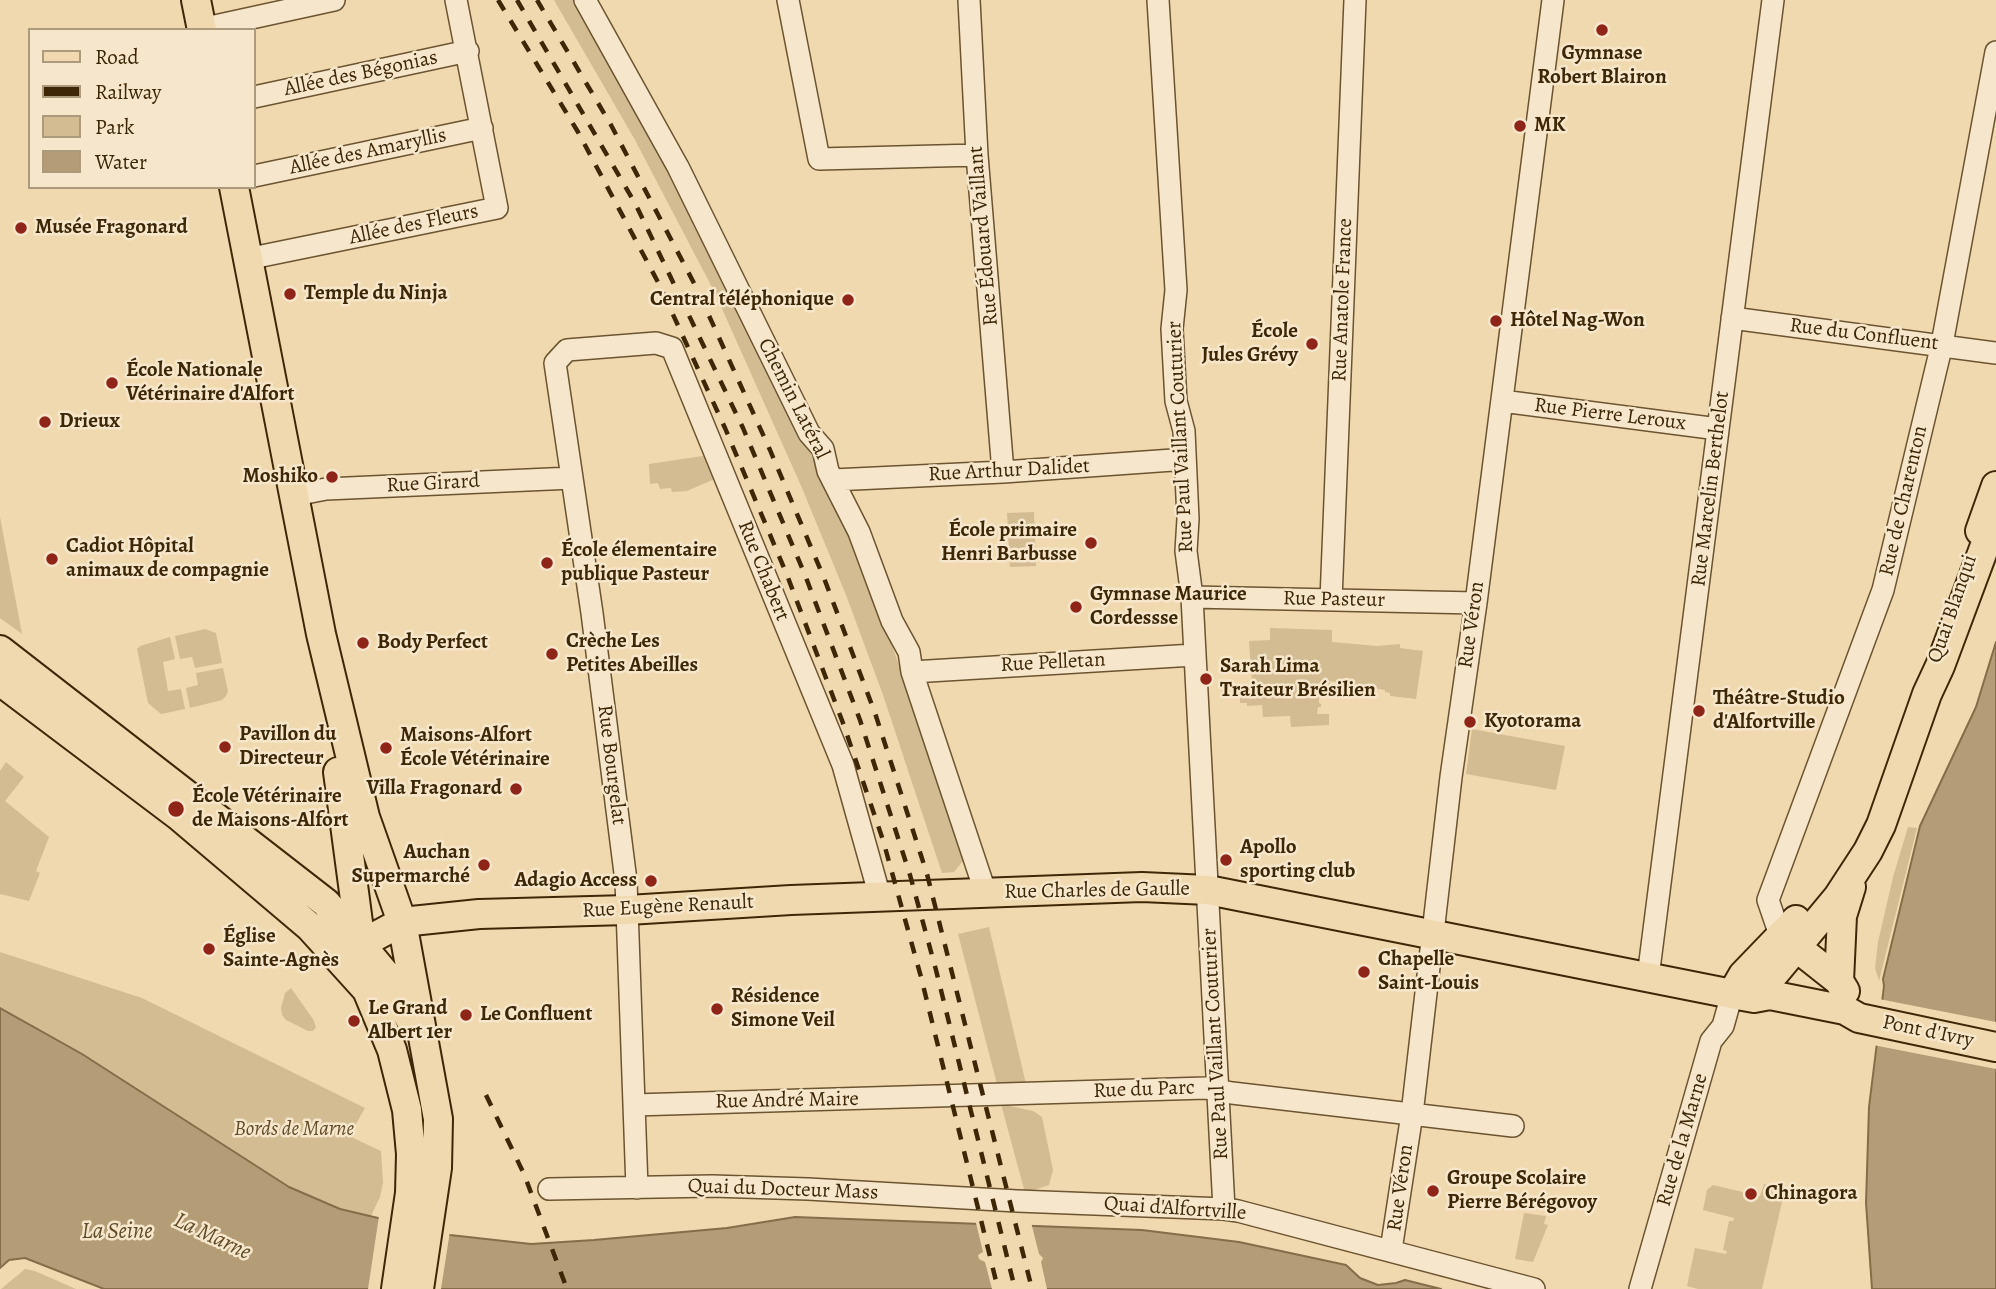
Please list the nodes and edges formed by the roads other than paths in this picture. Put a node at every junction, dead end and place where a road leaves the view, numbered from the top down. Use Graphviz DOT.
graph roads {
  1 [pos="334,0"];
  2 [pos="456,0"];
  3 [pos="585,0"];
  4 [pos="788,0"];
  5 [pos="969,0"];
  6 [pos="1158,0"];
  7 [pos="1355,0"];
  8 [pos="1553,0"];
  9 [pos="1773,0"];
  10 [pos="303,3"];
  11 [pos="199,12"];
  12 [pos="468,51"];
  13 [pos="1996,52"];
  14 [pos="256,97"];
  15 [pos="482,128"];
  16 [pos="977,155"];
  17 [pos="256,176"];
  18 [pos="233,189"];
  19 [pos="247,259"];
  20 [pos="1732,318"];
  21 [pos="1942,344"];
  22 [pos="567,350"];
  23 [pos="1996,354"];
  24 [pos="1502,401"];
  25 [pos="1718,429"];
  26 [pos="1185,464"];
  27 [pos="1003,472"];
  28 [pos="572,478"];
  29 [pos="833,480"];
  30 [pos="1996,486"];
  31 [pos="295,495"];
  32 [pos="1996,516"];
  33 [pos="1192,597"];
  34 [pos="1332,600"];
  35 [pos="1476,603"];
  36 [pos="321,634"];
  37 [pos="0,650"];
  38 [pos="1194,655"];
  39 [pos="912,672"];
  40 [pos="0,681"];
  41 [pos="1927,694"];
  42 [pos="1859,865"];
  43 [pos="1208,890"];
  44 [pos="934,894"];
  45 [pos="986,894"];
  46 [pos="880,897"];
  47 [pos="326,903"];
  48 [pos="628,910"];
  49 [pos="357,911"];
  50 [pos="402,922"];
  51 [pos="310,927"];
  52 [pos="1432,934"];
  53 [pos="1788,940"];
  54 [pos="360,944"];
  55 [pos="1648,977"];
  56 [pos="1839,981"];
  57 [pos="367,990"];
  58 [pos="1743,996"];
  59 [pos="1859,1018"];
  60 [pos="424,1045"];
  61 [pos="1996,1047"];
  62 [pos="1218,1091"];
  63 [pos="940,1097"];
  64 [pos="634,1105"];
  65 [pos="1412,1114"];
  66 [pos="1513,1126"];
  67 [pos="637,1188"];
  68 [pos="549,1189"];
  69 [pos="1017,1201"];
  70 [pos="1224,1209"];
  71 [pos="418,1221"];
  72 [pos="1391,1250"];
  73 [pos="396,1289"];
  74 [pos="419,1289"];
  75 [pos="1534,1289"];
  76 [pos="1640,1289"];
  1 -- 10 [label="street"];
  2 -- 12 [label="street, Allée des Fleurs"];
  3 -- 29 [label="street, Chemin Latéral"];
  4 -- 16 [label="street"];
  5 -- 16 [label="street, Rue Édouard Vaillant"];
  6 -- 26 [label="street, Rue Paul Vaillant Couturier"];
  7 -- 34 [label="street, Rue Anatole France"];
  8 -- 24 [label="street, Rue Véron"];
  9 -- 20 [label="street, Rue Marcelin Berthelot"];
  10 -- 11 [label="street"];
  12 -- 14 [label="street, Allée des Bégonias"];
  12 -- 15 [label="street, Allée des Fleurs"];
  13 -- 21 [label="street, Rue de Charenton"];
  15 -- 17 [label="street, Allée des Amaryllis"];
  15 -- 19 [label="street, Allée des Fleurs"];
  16 -- 27 [label="street, Rue Édouard Vaillant"];
  18 -- 19 [label="main road"];
  19 -- 31 [label="main road"];
  20 -- 21 [label="street, Rue du Confluent"];
  20 -- 25 [label="street, Rue Marcelin Berthelot"];
  21 -- 23 [label="street, Rue du Confluent"];
  21 -- 53 [label="street, Rue de Charenton"];
  22 -- 28 [label="street, Rue Bourgelat"];
  22 -- 46 [label="street, Rue Chabert"];
  24 -- 25 [label="street, Rue Pierre Leroux"];
  24 -- 35 [label="street, Rue Véron"];
  25 -- 55 [label="street, Rue Marcelin Berthelot"];
  26 -- 27 [label="street, Rue Arthur Dalidet"];
  26 -- 33 [label="street, Rue Paul Vaillant Couturier"];
  27 -- 29 [label="street, Rue Arthur Dalidet"];
  28 -- 31 [label="street, Rue Girard"];
  28 -- 48 [label="street, Rue Bourgelat"];
  29 -- 39 [label="street, Chemin Latéral"];
  30 -- 41 [label="main road, Quai Blanqui"];
  31 -- 36 [label="main road"];
  32 -- 41 [label="main road, Quai Blanqui"];
  33 -- 34 [label="street, Rue Pasteur"];
  33 -- 38 [label="street, Rue Paul Vaillant Couturier"];
  34 -- 35 [label="street, Rue Pasteur"];
  35 -- 52 [label="street, Rue Véron"];
  36 -- 49 [label="main road"];
  36 -- 50 [label="main road"];
  37 -- 47 [label="main road"];
  38 -- 39 [label="street, Rue Pelletan"];
  38 -- 43 [label="street, Rue Paul Vaillant Couturier"];
  39 -- 45 [label="street, Chemin Latéral"];
  40 -- 51 [label="main road"];
  41 -- 42 [label="main road, Quai Blanqui"];
  42 -- 53 [label="main road, Quai Blanqui"];
  42 -- 56 [label="main road, Quai Blanqui"];
  43 -- 45 [label="main road, Rue Charles de Gaulle"];
  43 -- 52 [label="main road, Rue Charles de Gaulle"];
  43 -- 62 [label="street, Rue Paul Vaillant Couturier"];
  44 -- 45 [label="main road, Rue Charles de Gaulle"];
  44 -- 46 [label="main road, Rue Eugène Renault"];
  46 -- 48 [label="main road, Rue Eugène Renault"];
  47 -- 49 [label="main road"];
  47 -- 54 [label="main road"];
  48 -- 50 [label="main road, Rue Eugène Renault"];
  48 -- 64 [label="street, Rue Bourgelat"];
  49 -- 50 [label="main road"];
  49 -- 54 [label="main road"];
  50 -- 54 [label="main road"];
  50 -- 60 [label="main road"];
  51 -- 54 [label="main road"];
  51 -- 57 [label="main road"];
  52 -- 55 [label="main road, Rue Charles de Gaulle"];
  52 -- 65 [label="street, Rue Véron"];
  53 -- 56 [label="main road"];
  53 -- 58 [label="main road, Quai Blanqui"];
  54 -- 57 [label="main road"];
  54 -- 60 [label="main road"];
  55 -- 58 [label="main road, Rue Charles de Gaulle"];
  56 -- 59 [label="main road"];
  57 -- 71 [label="main road"];
  58 -- 59 [label="main road, Rue Charles de Gaulle"];
  58 -- 76 [label="street, Rue de la Marne"];
  59 -- 61 [label="main road, Pont d'Ivry"];
  60 -- 71 [label="main road"];
  62 -- 63 [label="street, Rue du Parc"];
  62 -- 65 [label="street, Rue du Parc"];
  62 -- 70 [label="street, Rue Paul Vaillant Couturier"];
  63 -- 64 [label="street, Rue André Maire"];
  64 -- 67 [label="street, Rue Bourgelat"];
  65 -- 66 [label="street, Rue du Parc"];
  65 -- 72 [label="street, Rue Véron"];
  67 -- 68 [label="street, Quai du Docteur Mass"];
  67 -- 69 [label="street, Quai du Docteur Mass"];
  69 -- 70 [label="street, Quai d'Alfortville"];
  70 -- 72 [label="street, Quai d'Alfortville"];
  71 -- 73 [label="main road"];
  71 -- 74 [label="main road"];
  72 -- 75 [label="street, Quai d'Alfortville"];
}
